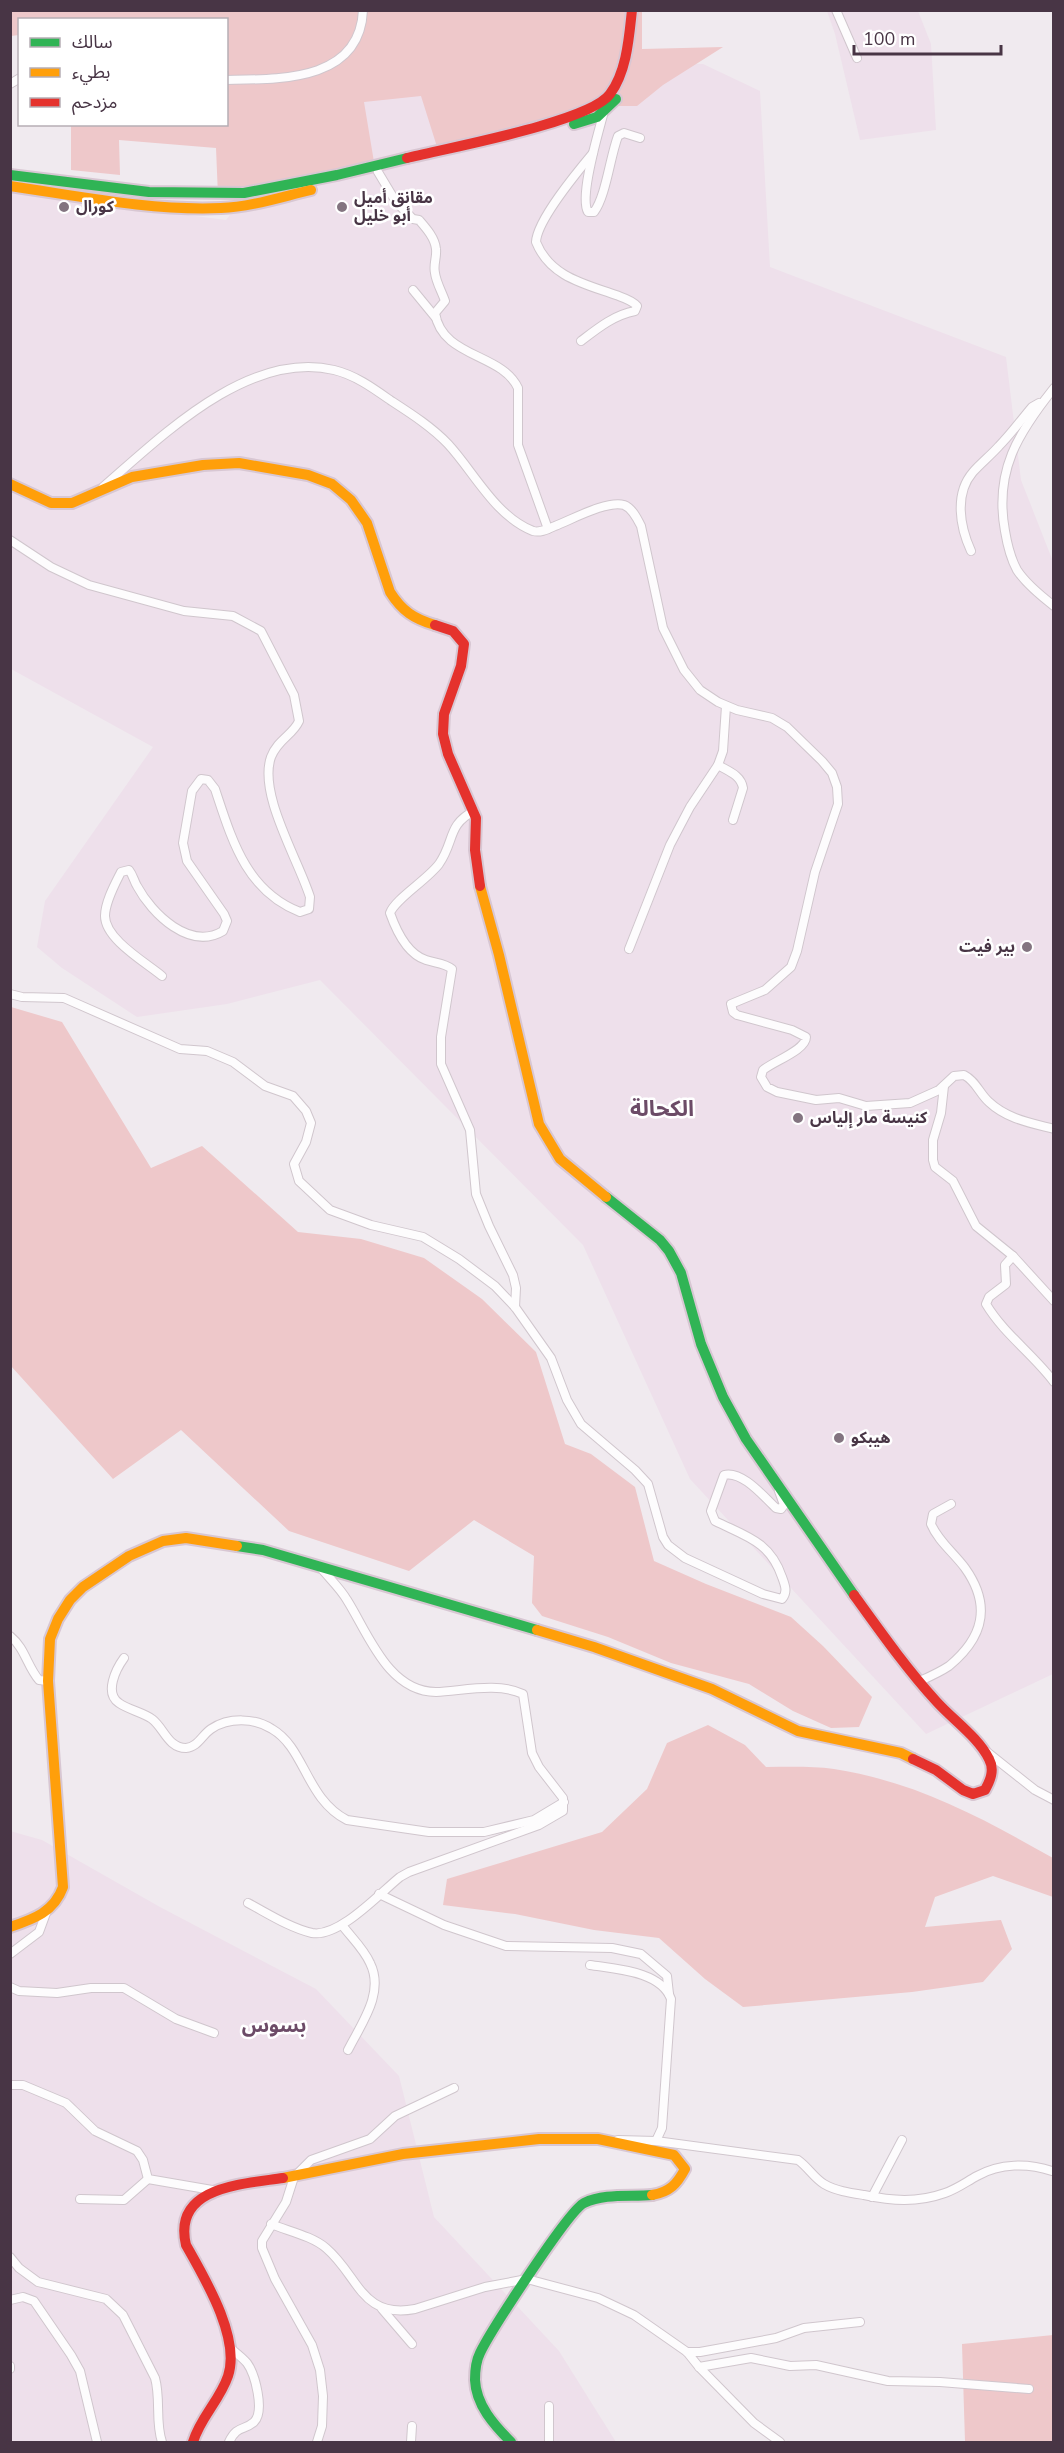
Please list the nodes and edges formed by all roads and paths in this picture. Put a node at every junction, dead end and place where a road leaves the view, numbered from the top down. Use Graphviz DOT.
graph roads {
  1 [pos="363,10"];
  2 [pos="632,10"];
  3 [pos="836,10"];
  4 [pos="857,57"];
  5 [pos="228,80"];
  6 [pos="604,106"];
  7 [pos="640,138"];
  8 [pos="593,153"];
  9 [pos="378,172"];
  10 [pos="10,175"];
  11 [pos="10,186"];
  12 [pos="413,290"];
  13 [pos="436,318"];
  14 [pos="581,341"];
  15 [pos="1053,388"];
  16 [pos="1041,404"];
  17 [pos="10,484"];
  18 [pos="95,494"];
  19 [pos="548,529"];
  20 [pos="10,540"];
  21 [pos="971,551"];
  22 [pos="1053,606"];
  23 [pos="726,706"];
  24 [pos="718,765"];
  25 [pos="474,811"];
  26 [pos="733,820"];
  27 [pos="629,949"];
  28 [pos="162,976"];
  29 [pos="10,994"];
  30 [pos="944,1086"];
  31 [pos="1053,1129"];
  32 [pos="1013,1256"];
  33 [pos="1053,1301"];
  34 [pos="515,1307"];
  35 [pos="1053,1382"];
  36 [pos="779,1490"];
  37 [pos="951,1504"];
  38 [pos="321,1568"];
  39 [pos="10,1636"];
  40 [pos="124,1658"];
  41 [pos="48,1681"];
  42 [pos="920,1682"];
  43 [pos="983,1749"];
  44 [pos="1053,1800"];
  45 [pos="564,1802"];
  46 [pos="379,1894"];
  47 [pos="248,1903"];
  48 [pos="46,1913"];
  49 [pos="342,1925"];
  50 [pos="10,1927"];
  51 [pos="10,1953"];
  52 [pos="590,1965"];
  53 [pos="10,1987"];
  54 [pos="669,1994"];
  55 [pos="214,2033"];
  56 [pos="348,2050"];
  57 [pos="10,2085"];
  58 [pos="454,2088"];
  59 [pos="598,2139"];
  60 [pos="902,2140"];
  61 [pos="656,2141"];
  62 [pos="1052,2171"];
  63 [pos="294,2176"];
  64 [pos="148,2179"];
  65 [pos="216,2189"];
  66 [pos="872,2197"];
  67 [pos="80,2199"];
  68 [pos="271,2224"];
  69 [pos="10,2257"];
  70 [pos="526,2279"];
  71 [pos="10,2300"];
  72 [pos="382,2309"];
  73 [pos="860,2322"];
  74 [pos="412,2344"];
  75 [pos="228,2346"];
  76 [pos="687,2352"];
  77 [pos="699,2367"];
  78 [pos="1029,2389"];
  79 [pos="549,2406"];
  80 [pos="411,2426"];
  81 [pos="97,2442"];
  82 [pos="162,2442"];
  83 [pos="193,2442"];
  84 [pos="229,2442"];
  85 [pos="317,2442"];
  86 [pos="411,2442"];
  87 [pos="511,2442"];
  88 [pos="549,2442"];
  89 [pos="780,2442"];
  1 -- 5 [label="street"];
  2 -- 6 [label="main road"];
  3 -- 4 [label="street"];
  6 -- 8 [label="street"];
  6 -- 9 [label="main road"];
  6 -- 10 [label="main road"];
  7 -- 8 [label="street"];
  8 -- 14 [label="street"];
  9 -- 11 [label="main road"];
  9 -- 13 [label="street"];
  12 -- 13 [label="street"];
  13 -- 19 [label="street"];
  15 -- 16 [label="street"];
  16 -- 21 [label="street"];
  16 -- 22 [label="street"];
  17 -- 18 [label="main road"];
  18 -- 19 [label="street"];
  18 -- 25 [label="main road"];
  19 -- 23 [label="street"];
  20 -- 28 [label="street"];
  23 -- 24 [label="street"];
  23 -- 30 [label="street"];
  24 -- 26 [label="street"];
  24 -- 27 [label="street"];
  25 -- 34 [label="street"];
  25 -- 36 [label="main road"];
  29 -- 34 [label="street"];
  30 -- 31 [label="street"];
  30 -- 32 [label="street"];
  32 -- 33 [label="street"];
  32 -- 35 [label="street"];
  34 -- 36 [label="street"];
  36 -- 42 [label="main road"];
  37 -- 42 [label="street"];
  38 -- 41 [label="main road"];
  38 -- 43 [label="main road"];
  38 -- 45 [label="street"];
  39 -- 41 [label="street"];
  40 -- 45 [label="street"];
  41 -- 48 [label="main road"];
  42 -- 43 [label="main road"];
  43 -- 44 [label="street"];
  45 -- 46 [label="street"];
  46 -- 49 [label="street"];
  46 -- 54 [label="street"];
  47 -- 49 [label="street"];
  48 -- 50 [label="main road"];
  48 -- 51 [label="street"];
  49 -- 56 [label="street"];
  52 -- 54 [label="street"];
  53 -- 55 [label="street"];
  54 -- 61 [label="street"];
  57 -- 64 [label="street"];
  58 -- 63 [label="street"];
  59 -- 61 [label="street"];
  59 -- 63 [label="main road"];
  59 -- 70 [label="main road"];
  60 -- 66 [label="street"];
  61 -- 66 [label="street"];
  62 -- 66 [label="street"];
  63 -- 65 [label="main road"];
  63 -- 68 [label="street"];
  64 -- 65 [label="street"];
  64 -- 67 [label="street"];
  65 -- 75 [label="main road"];
  68 -- 72 [label="street"];
  68 -- 85 [label="street"];
  69 -- 82 [label="street"];
  70 -- 72 [label="street"];
  70 -- 76 [label="street"];
  70 -- 87 [label="main road"];
  71 -- 81 [label="street"];
  72 -- 74 [label="street"];
  73 -- 76 [label="street"];
  75 -- 83 [label="main road"];
  75 -- 84 [label="street"];
  76 -- 77 [label="street"];
  77 -- 78 [label="street"];
  77 -- 89 [label="street"];
  79 -- 88 [label="street"];
  80 -- 86 [label="street"];
}
